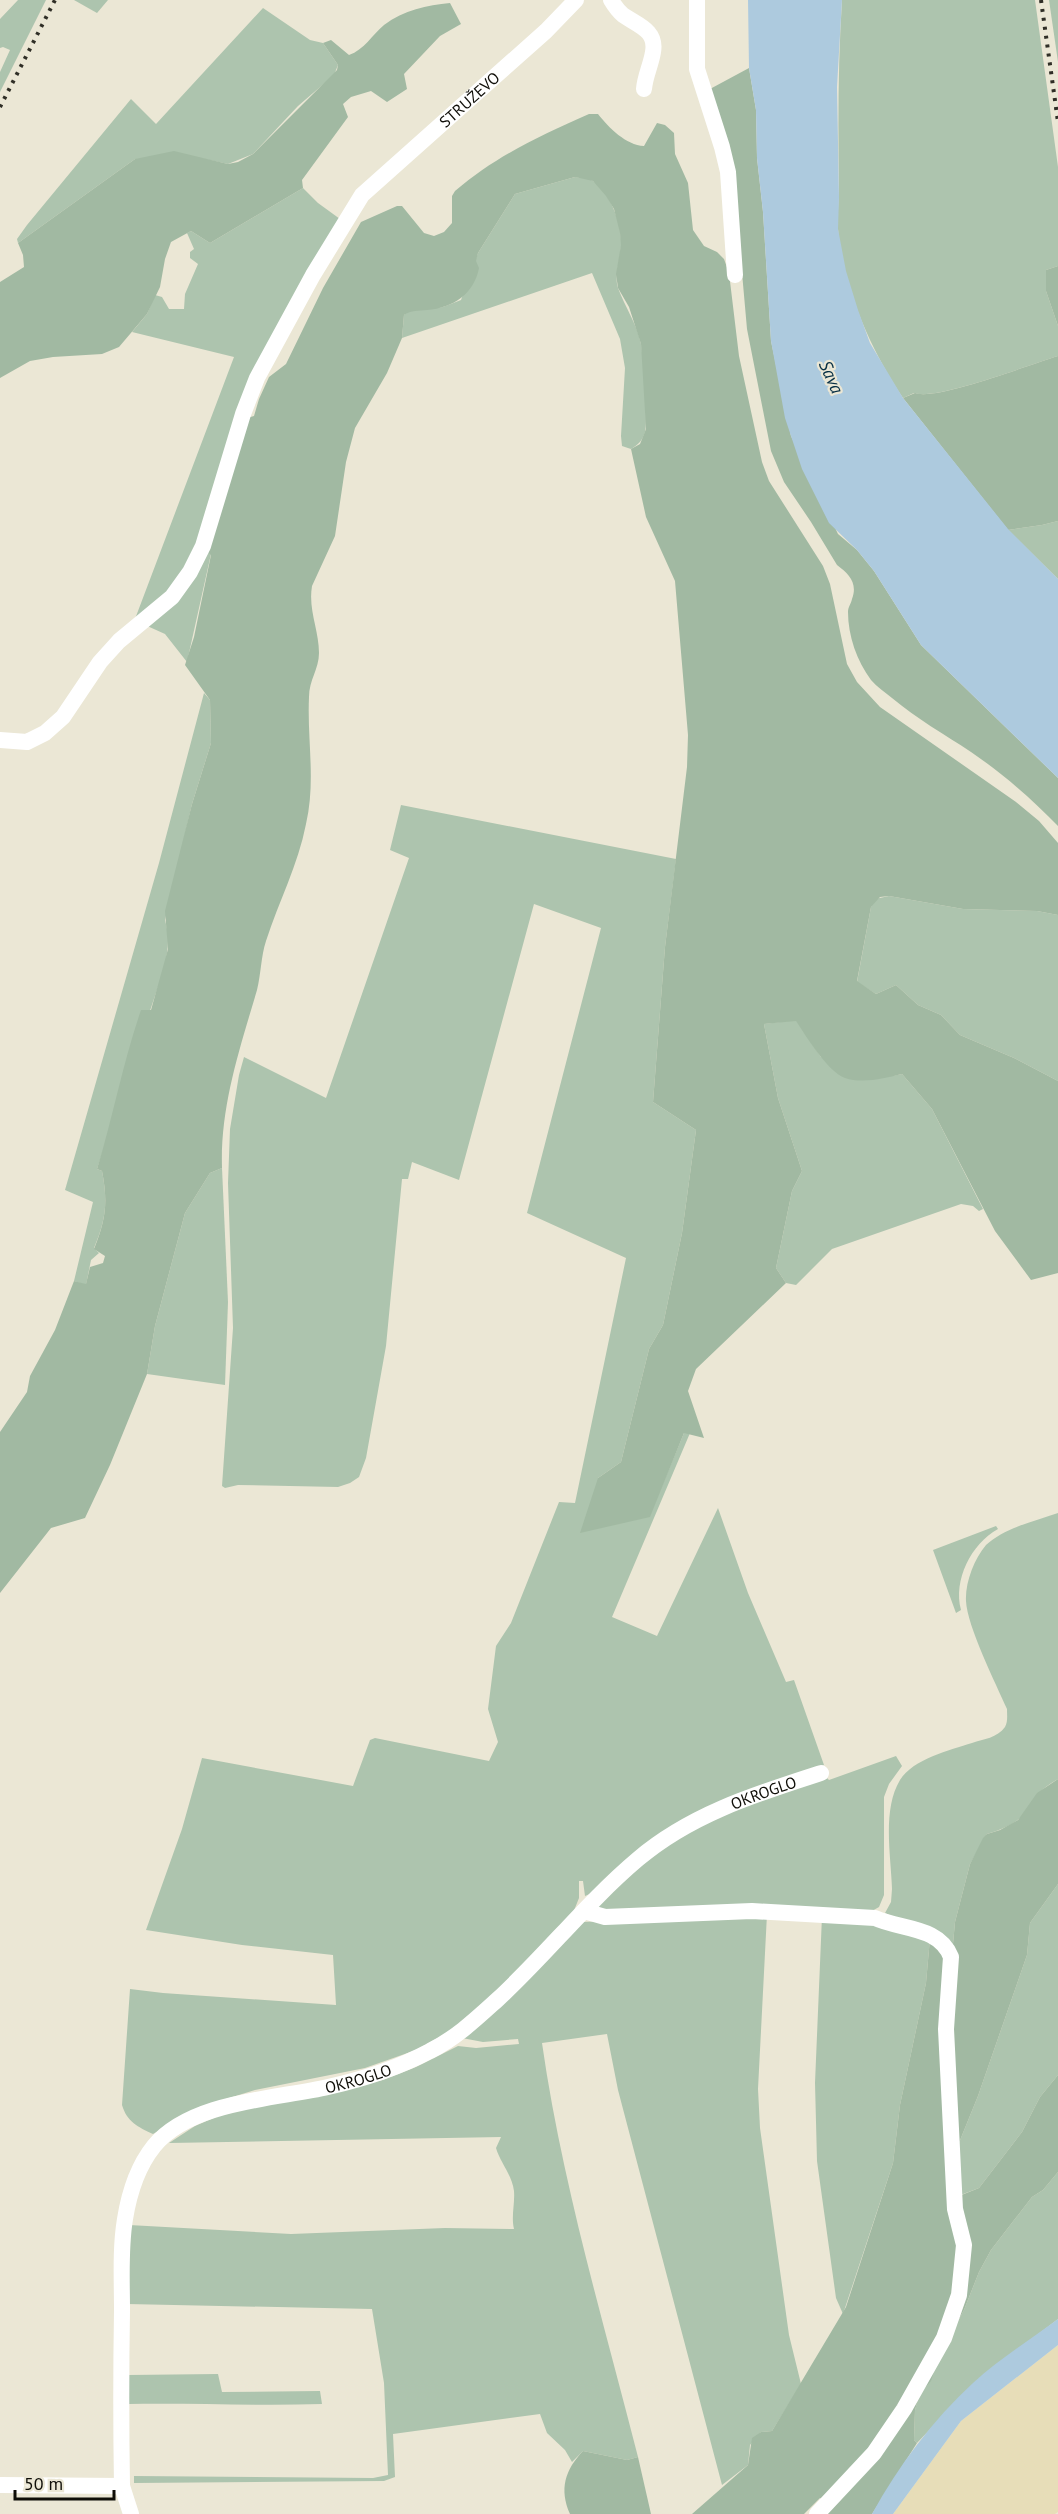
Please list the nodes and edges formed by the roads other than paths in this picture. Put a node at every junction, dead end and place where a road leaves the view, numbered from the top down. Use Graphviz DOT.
graph roads {
  1 [pos="576,0"];
  2 [pos="611,0"];
  3 [pos="698,0"];
  4 [pos="644,89"];
  5 [pos="735,275"];
  6 [pos="0,740"];
  7 [pos="821,1773"];
  8 [pos="584,1911"];
  9 [pos="0,2485"];
  10 [pos="122,2486"];
  11 [pos="131,2514"];
  12 [pos="817,2514"];
  1 -- 6 [label="street, STRUŽEVO"];
  2 -- 4 [label="street"];
  3 -- 5 [label="street"];
  7 -- 8 [label="street, OKROGLO"];
  8 -- 10 [label="street, OKROGLO"];
  8 -- 12 [label="street"];
  9 -- 10 [label="street"];
  10 -- 11 [label="street, OKROGLO"];
}
